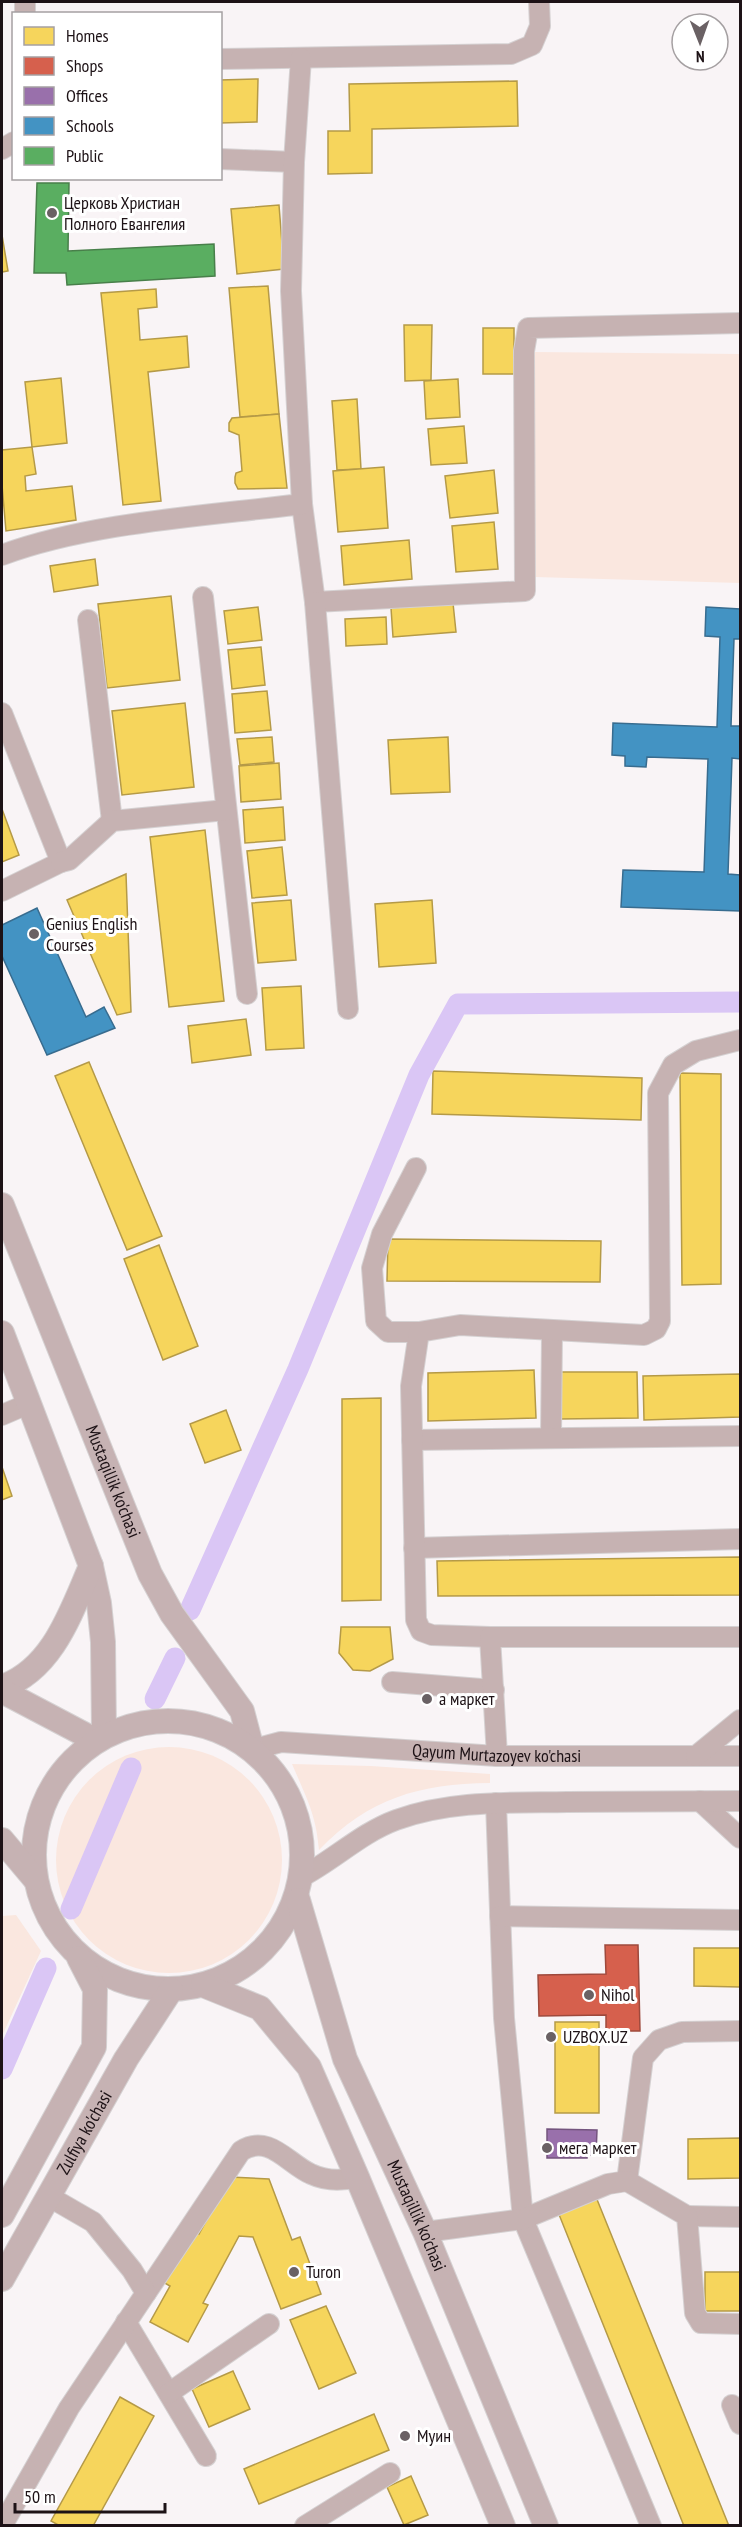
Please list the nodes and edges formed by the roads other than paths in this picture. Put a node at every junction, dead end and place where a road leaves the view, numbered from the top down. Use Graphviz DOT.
graph roads {
  1 [pos="539,2"];
  2 [pos="301,58"];
  3 [pos="222,59"];
  4 [pos="222,159"];
  5 [pos="294,162"];
  6 [pos="741,323"];
  7 [pos="302,504"];
  8 [pos="2,555"];
  9 [pos="203,597"];
  10 [pos="315,602"];
  11 [pos="88,620"];
  12 [pos="2,713"];
  13 [pos="226,810"];
  14 [pos="112,820"];
  15 [pos="61,862"];
  16 [pos="2,891"];
  17 [pos="247,994"];
  18 [pos="348,1009"];
  19 [pos="741,1040"];
  20 [pos="416,1168"];
  21 [pos="2,1205"];
  22 [pos="552,1331"];
  23 [pos="419,1332"];
  24 [pos="2,1333"];
  25 [pos="30,1403"];
  26 [pos="2,1414"];
  27 [pos="741,1436"];
  28 [pos="550,1438"];
  29 [pos="412,1440"];
  30 [pos="741,1539"];
  31 [pos="414,1548"];
  32 [pos="91,1566"];
  33 [pos="490,1637"];
  34 [pos="741,1637"];
  35 [pos="392,1682"];
  36 [pos="2,1689"];
  37 [pos="494,1690"];
  38 [pos="741,1720"];
  39 [pos="99,1737"];
  40 [pos="253,1747"];
  41 [pos="497,1756"];
  42 [pos="696,1756"];
  43 [pos="741,1756"];
  44 [pos="700,1801"];
  45 [pos="741,1801"];
  46 [pos="496,1803"];
  47 [pos="741,1838"];
  48 [pos="2,1840"];
  49 [pos="303,1876"];
  50 [pos="34,1878"];
  51 [pos="298,1900"];
  52 [pos="500,1916"];
  53 [pos="741,1920"];
  54 [pos="78,1956"];
  55 [pos="203,1985"];
  56 [pos="171,1989"];
  57 [pos="741,2031"];
  58 [pos="357,2177"];
  59 [pos="627,2181"];
  60 [pos="48,2196"];
  61 [pos="2,2215"];
  62 [pos="687,2216"];
  63 [pos="741,2217"];
  64 [pos="523,2219"];
  65 [pos="425,2232"];
  66 [pos="2,2279"];
  67 [pos="146,2292"];
  68 [pos="126,2322"];
  69 [pos="269,2324"];
  70 [pos="741,2324"];
  71 [pos="169,2393"];
  72 [pos="732,2405"];
  73 [pos="741,2424"];
  74 [pos="206,2456"];
  75 [pos="390,2473"];
  76 [pos="2,2526"];
  77 [pos="305,2526"];
  78 [pos="503,2526"];
  79 [pos="546,2526"];
  80 [pos="651,2526"];
  1 -- 2 [label="street"];
  2 -- 3 [label="street"];
  2 -- 5 [label="street"];
  4 -- 5 [label="street"];
  5 -- 7 [label="street"];
  6 -- 10 [label="street"];
  7 -- 8 [label="street"];
  7 -- 10 [label="street"];
  9 -- 13 [label="street"];
  10 -- 18 [label="street"];
  11 -- 14 [label="street"];
  12 -- 15 [label="street"];
  13 -- 14 [label="street"];
  13 -- 17 [label="street"];
  14 -- 15 [label="street"];
  15 -- 16 [label="street"];
  19 -- 22 [label="street"];
  20 -- 23 [label="street"];
  21 -- 40 [label="main road, Mustaqillik ko'chasi"];
  22 -- 23 [label="street"];
  22 -- 28 [label="street"];
  23 -- 29 [label="street"];
  24 -- 25 [label="main road"];
  25 -- 26 [label="street"];
  25 -- 32 [label="main road"];
  27 -- 28 [label="street"];
  28 -- 29 [label="street"];
  29 -- 31 [label="street"];
  30 -- 31 [label="street"];
  31 -- 33 [label="street"];
  32 -- 36 [label="main road"];
  32 -- 39 [label="main road"];
  33 -- 34 [label="street"];
  33 -- 37 [label="street"];
  35 -- 37 [label="street"];
  36 -- 39 [label="main road"];
  37 -- 41 [label="street"];
  38 -- 42 [label="street"];
  39 -- 40 [label="main road"];
  39 -- 50 [label="main road"];
  40 -- 41 [label="street, Qayum Murtazoyev ko'chasi"];
  40 -- 49 [label="main road"];
  41 -- 42 [label="street, Qayum Murtazoyev ko'chasi"];
  42 -- 43 [label="street, Qayum Murtazoyev ko'chasi"];
  44 -- 45 [label="street"];
  44 -- 46 [label="street"];
  44 -- 47 [label="street"];
  46 -- 49 [label="street"];
  46 -- 52 [label="street"];
  48 -- 50 [label="main road"];
  49 -- 51 [label="main road"];
  50 -- 54 [label="main road"];
  51 -- 55 [label="main road"];
  51 -- 65 [label="main road, Mustaqillik ko'chasi"];
  52 -- 53 [label="street"];
  52 -- 64 [label="street"];
  54 -- 56 [label="main road"];
  54 -- 61 [label="main road, Zulfiya ko'chasi"];
  55 -- 56 [label="main road"];
  55 -- 58 [label="main road"];
  56 -- 60 [label="main road, Zulfiya ko'chasi"];
  57 -- 59 [label="street"];
  58 -- 67 [label="street"];
  58 -- 78 [label="main road"];
  59 -- 62 [label="street"];
  59 -- 64 [label="street"];
  60 -- 66 [label="main road, Zulfiya ko'chasi"];
  60 -- 67 [label="street"];
  62 -- 63 [label="street"];
  62 -- 70 [label="street"];
  64 -- 65 [label="street"];
  64 -- 80 [label="street"];
  65 -- 79 [label="main road, Mustaqillik ko'chasi"];
  67 -- 68 [label="street"];
  68 -- 71 [label="street"];
  68 -- 76 [label="street"];
  69 -- 71 [label="street"];
  71 -- 74 [label="street"];
  72 -- 73 [label="street"];
  75 -- 77 [label="street"];
}
